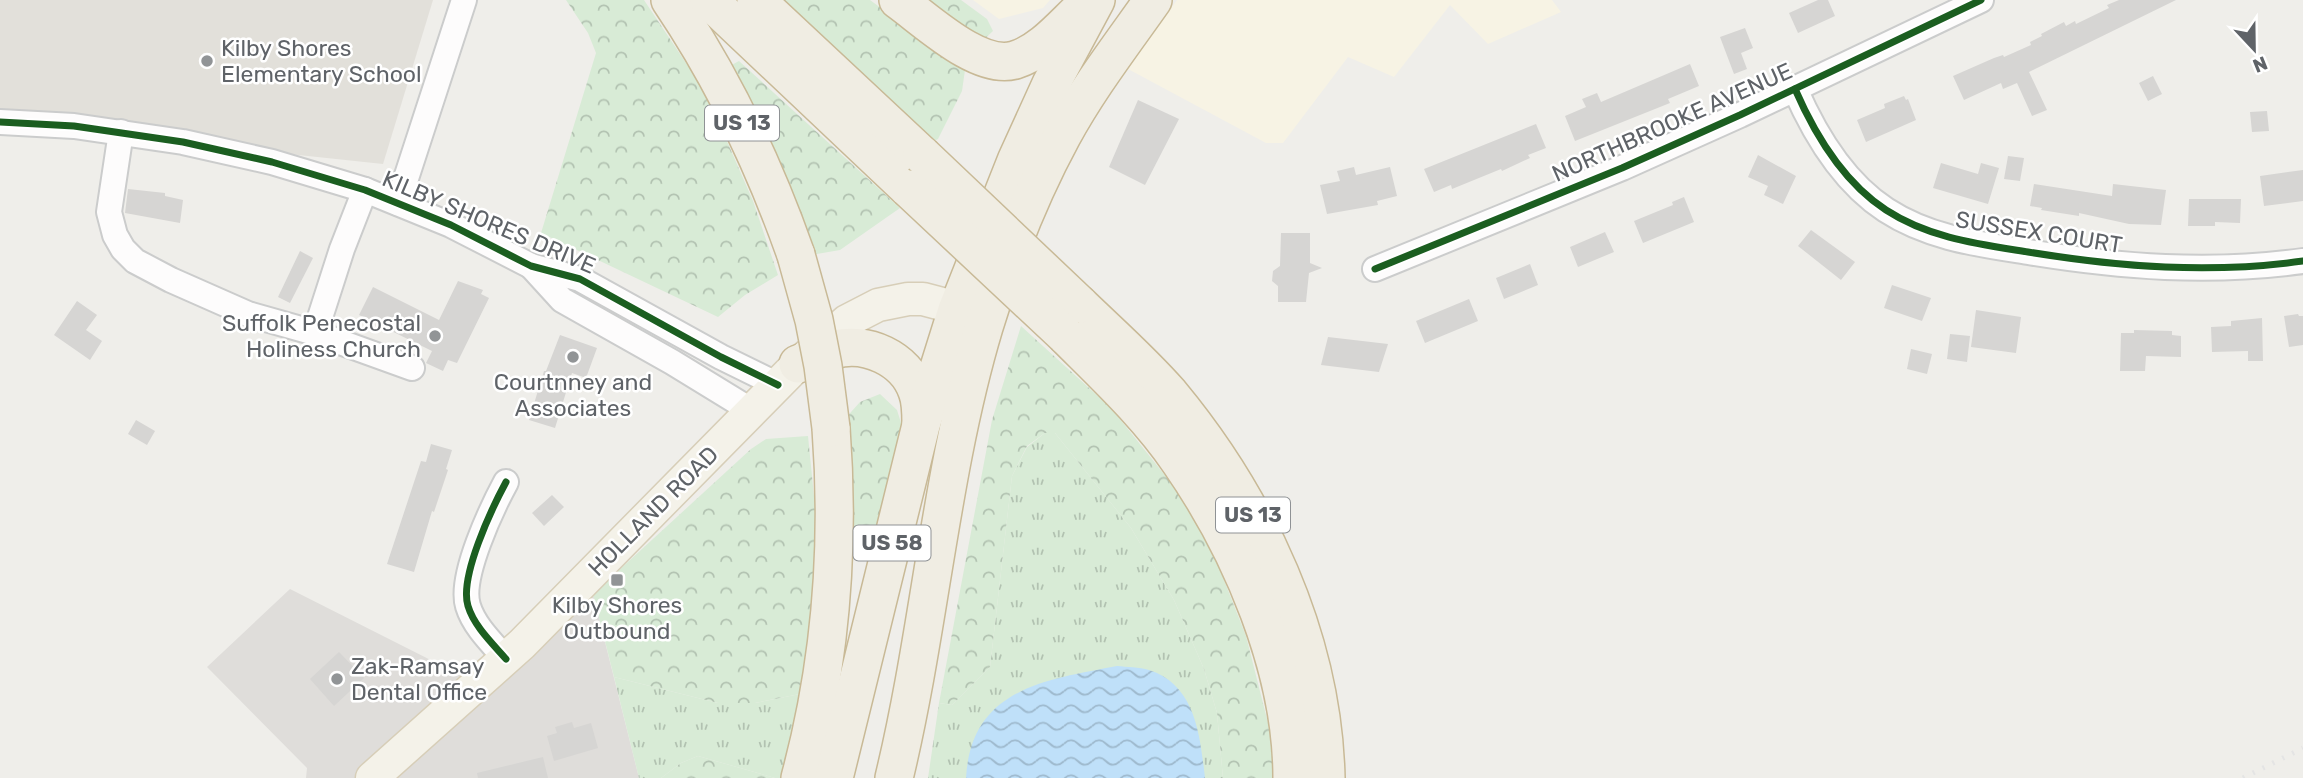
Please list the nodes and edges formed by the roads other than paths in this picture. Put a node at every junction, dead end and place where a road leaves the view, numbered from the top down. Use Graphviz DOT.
graph roads {
  1 [pos="464,0"];
  2 [pos="670,0"];
  3 [pos="709,0"];
  4 [pos="756,0"];
  5 [pos="898,0"];
  6 [pos="1093,0"];
  7 [pos="1153,0"];
  8 [pos="1981,0"];
  9 [pos="1795,89"];
  10 [pos="0,122"];
  11 [pos="121,132"];
  12 [pos="365,190"];
  13 [pos="398,202"];
  14 [pos="2303,261"];
  15 [pos="531,265"];
  16 [pos="1375,269"];
  17 [pos="971,317"];
  18 [pos="1072,320"];
  19 [pos="315,333"];
  20 [pos="412,368"];
  21 [pos="788,375"];
  22 [pos="752,411"];
  23 [pos="921,425"];
  24 [pos="506,482"];
  25 [pos="506,659"];
  26 [pos="910,711"];
  27 [pos="372,778"];
  28 [pos="800,778"];
  29 [pos="834,778"];
  30 [pos="894,778"];
  31 [pos="911,778"];
  32 [pos="1292,778"];
  33 [pos="1326,778"];
  1 -- 13 [label="street"];
  2 -- 28 [label="highway, US 13, bridge"];
  3 -- 18 [label="highway, bridge"];
  4 -- 18 [label="highway, US 13, bridge"];
  5 -- 6 [label="highway"];
  6 -- 17 [label="highway, US 58"];
  7 -- 17 [label="highway, US 58"];
  8 -- 9 [label="street, NORTHBROOKE AVENUE"];
  9 -- 14 [label="street, SUSSEX COURT"];
  9 -- 16 [label="street, NORTHBROOKE AVENUE"];
  10 -- 11 [label="street, KILBY SHORES DRIVE"];
  11 -- 12 [label="street, KILBY SHORES DRIVE"];
  11 -- 19 [label="street"];
  12 -- 13 [label="street, KILBY SHORES DRIVE"];
  12 -- 19 [label="street"];
  13 -- 15 [label="street, KILBY SHORES DRIVE"];
  15 -- 21 [label="street, KILBY SHORES DRIVE"];
  15 -- 22 [label="street, KILBY SHORES DRIVE"];
  17 -- 21 [label="main road, HOLLAND ROAD"];
  17 -- 23 [label="highway, US 58"];
  17 -- 26 [label="highway, US 58"];
  18 -- 32 [label="highway"];
  18 -- 33 [label="highway, US 13"];
  19 -- 20 [label="street"];
  21 -- 22 [label="main road, HOLLAND ROAD"];
  21 -- 23 [label="highway"];
  22 -- 25 [label="main road, HOLLAND ROAD"];
  23 -- 29 [label="highway, US 58"];
  24 -- 25 [label="street"];
  25 -- 27 [label="main road, HOLLAND ROAD"];
  26 -- 30 [label="highway, US 58"];
  26 -- 31 [label="highway"];
}
